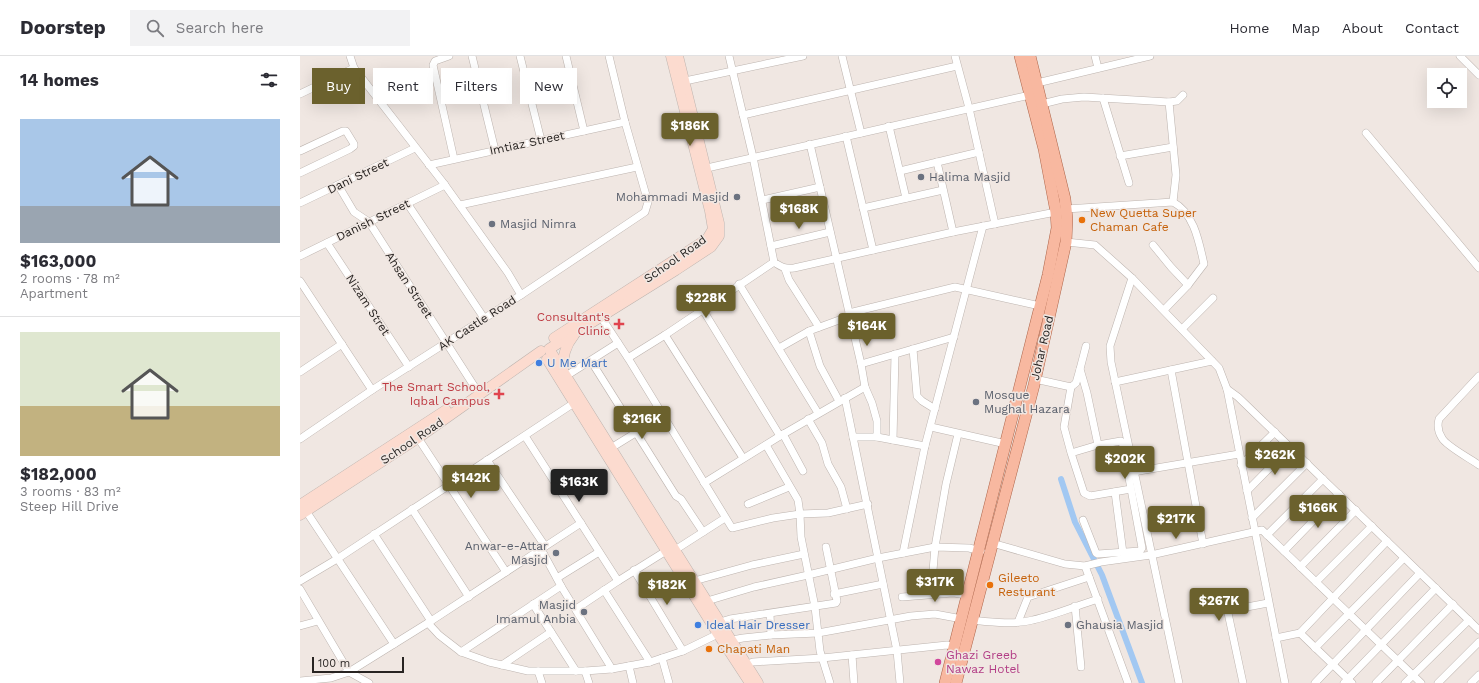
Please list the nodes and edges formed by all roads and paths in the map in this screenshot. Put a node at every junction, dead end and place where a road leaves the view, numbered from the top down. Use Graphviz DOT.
graph roads {
  1 [pos="350,56"];
  2 [pos="449,56"];
  3 [pos="472,56"];
  4 [pos="520,56"];
  5 [pos="566,56"];
  6 [pos="609,56"];
  7 [pos="671,56"];
  8 [pos="678,56"];
  9 [pos="729,56"];
  10 [pos="803,56"];
  11 [pos="842,56"];
  12 [pos="955,56"];
  13 [pos="1020,56"];
  14 [pos="1030,56"];
  15 [pos="1095,56"];
  16 [pos="1145,56"];
  17 [pos="1460,56"];
  18 [pos="774,59"];
  19 [pos="957,66"];
  20 [pos="354,68"];
  21 [pos="1098,68"];
  22 [pos="732,71"];
  23 [pos="1479,75"];
  24 [pos="365,82"];
  25 [pos="685,82"];
  26 [pos="1037,83"];
  27 [pos="312,88"];
  28 [pos="851,90"];
  29 [pos="300,94"];
  30 [pos="1030,95"];
  31 [pos="1183,95"];
  32 [pos="1103,98"];
  33 [pos="1169,102"];
  34 [pos="1042,104"];
  35 [pos="969,108"];
  36 [pos="743,115"];
  37 [pos="625,122"];
  38 [pos="889,126"];
  39 [pos="584,131"];
  40 [pos="861,133"];
  41 [pos="1366,133"];
  42 [pos="846,136"];
  43 [pos="541,140"];
  44 [pos="810,144"];
  45 [pos="1173,147"];
  46 [pos="415,148"];
  47 [pos="495,150"];
  48 [pos="300,151"];
  49 [pos="979,152"];
  50 [pos="1120,156"];
  51 [pos="753,157"];
  52 [pos="454,159"];
  53 [pos="937,162"];
  54 [pos="429,165"];
  55 [pos="638,167"];
  56 [pos="706,168"];
  57 [pos="900,171"];
  58 [pos="300,173"];
  59 [pos="1129,183"];
  60 [pos="445,184"];
  61 [pos="338,185"];
  62 [pos="820,187"];
  63 [pos="943,190"];
  64 [pos="906,198"];
  65 [pos="762,200"];
  66 [pos="711,201"];
  67 [pos="1173,202"];
  68 [pos="300,203"];
  69 [pos="407,203"];
  70 [pos="460,206"];
  71 [pos="863,208"];
  72 [pos="1061,211"];
  73 [pos="369,222"];
  74 [pos="995,224"];
  75 [pos="983,226"];
  76 [pos="830,232"];
  77 [pos="953,232"];
  78 [pos="1066,242"];
  79 [pos="327,243"];
  80 [pos="1153,245"];
  81 [pos="771,246"];
  82 [pos="874,250"];
  83 [pos="300,256"];
  84 [pos="837,258"];
  85 [pos="774,262"];
  86 [pos="1479,268"];
  87 [pos="785,269"];
  88 [pos="1132,278"];
  89 [pos="300,282"];
  90 [pos="739,284"];
  91 [pos="1188,285"];
  92 [pos="966,288"];
  93 [pos="521,294"];
  94 [pos="1213,298"];
  95 [pos="1040,306"];
  96 [pos="702,310"];
  97 [pos="1164,310"];
  98 [pos="850,315"];
  99 [pos="601,317"];
  100 [pos="484,318"];
  101 [pos="583,323"];
  102 [pos="819,327"];
  103 [pos="1182,329"];
  104 [pos="809,331"];
  105 [pos="575,333"];
  106 [pos="665,335"];
  107 [pos="954,336"];
  108 [pos="447,342"];
  109 [pos="618,343"];
  110 [pos="342,344"];
  111 [pos="1086,346"];
  112 [pos="779,348"];
  113 [pos="544,349"];
  114 [pos="913,349"];
  115 [pos="895,354"];
  116 [pos="628,358"];
  117 [pos="592,361"];
  118 [pos="1212,361"];
  119 [pos="861,364"];
  120 [pos="409,367"];
  121 [pos="1080,369"];
  122 [pos="1171,370"];
  123 [pos="300,372"];
  124 [pos="565,374"];
  125 [pos="1479,376"];
  126 [pos="1035,378"];
  127 [pos="1115,382"];
  128 [pos="865,387"];
  129 [pos="1071,388"];
  130 [pos="372,390"];
  131 [pos="476,390"];
  132 [pos="1227,390"];
  133 [pos="842,400"];
  134 [pos="574,403"];
  135 [pos="935,408"];
  136 [pos="818,413"];
  137 [pos="663,416"];
  138 [pos="808,419"];
  139 [pos="438,420"];
  140 [pos="931,427"];
  141 [pos="1275,432"];
  142 [pos="636,433"];
  143 [pos="958,434"];
  144 [pos="782,435"];
  145 [pos="525,436"];
  146 [pos="853,437"];
  147 [pos="877,437"];
  148 [pos="418,438"];
  149 [pos="300,439"];
  150 [pos="893,440"];
  151 [pos="1006,444"];
  152 [pos="766,445"];
  153 [pos="1098,445"];
  154 [pos="925,446"];
  155 [pos="1290,447"];
  156 [pos="611,448"];
  157 [pos="1071,453"];
  158 [pos="1240,454"];
  159 [pos="743,458"];
  160 [pos="487,460"];
  161 [pos="1188,463"];
  162 [pos="1307,463"];
  163 [pos="1242,465"];
  164 [pos="1479,465"];
  165 [pos="803,471"];
  166 [pos="1133,472"];
  167 [pos="1323,479"];
  168 [pos="704,483"];
  169 [pos="450,484"];
  170 [pos="790,487"];
  171 [pos="1131,489"];
  172 [pos="1247,491"];
  173 [pos="1115,492"];
  174 [pos="1339,494"];
  175 [pos="748,504"];
  176 [pos="868,504"];
  177 [pos="412,509"];
  178 [pos="847,509"];
  179 [pos="302,510"];
  180 [pos="1356,510"];
  181 [pos="800,514"];
  182 [pos="725,518"];
  183 [pos="1252,518"];
  184 [pos="1083,520"];
  185 [pos="581,523"];
  186 [pos="1372,526"];
  187 [pos="703,532"];
  188 [pos="1254,532"];
  189 [pos="374,534"];
  190 [pos="1267,535"];
  191 [pos="1387,541"];
  192 [pos="1203,544"];
  193 [pos="543,547"];
  194 [pos="826,547"];
  195 [pos="935,547"];
  196 [pos="987,549"];
  197 [pos="670,550"];
  198 [pos="1284,551"];
  199 [pos="600,552"];
  200 [pos="903,553"];
  201 [pos="1123,553"];
  202 [pos="804,554"];
  203 [pos="1151,555"];
  204 [pos="878,558"];
  205 [pos="1404,558"];
  206 [pos="337,559"];
  207 [pos="1088,565"];
  208 [pos="1300,567"];
  209 [pos="634,570"];
  210 [pos="830,570"];
  211 [pos="506,572"];
  212 [pos="1420,573"];
  213 [pos="808,575"];
  214 [pos="1089,577"];
  215 [pos="557,578"];
  216 [pos="300,581"];
  217 [pos="618,581"];
  218 [pos="694,581"];
  219 [pos="1316,582"];
  220 [pos="883,584"];
  221 [pos="561,586"];
  222 [pos="1436,588"];
  223 [pos="300,589"];
  224 [pos="604,590"];
  225 [pos="834,594"];
  226 [pos="931,594"];
  227 [pos="968,594"];
  228 [pos="469,597"];
  229 [pos="902,597"];
  230 [pos="1332,598"];
  231 [pos="1098,599"];
  232 [pos="707,601"];
  233 [pos="1268,603"];
  234 [pos="533,604"];
  235 [pos="1453,604"];
  236 [pos="1075,606"];
  237 [pos="815,607"];
  238 [pos="576,609"];
  239 [pos="770,614"];
  240 [pos="1349,614"];
  241 [pos="967,619"];
  242 [pos="891,620"];
  243 [pos="1469,620"];
  244 [pos="318,621"];
  245 [pos="430,622"];
  246 [pos="720,622"];
  247 [pos="1018,622"];
  248 [pos="300,626"];
  249 [pos="1366,630"];
  250 [pos="1479,630"];
  251 [pos="551,632"];
  252 [pos="818,633"];
  253 [pos="1300,633"];
  254 [pos="718,634"];
  255 [pos="771,635"];
  256 [pos="1276,638"];
  257 [pos="732,640"];
  258 [pos="1479,642"];
  259 [pos="394,644"];
  260 [pos="1382,645"];
  261 [pos="955,646"];
  262 [pos="1316,648"];
  263 [pos="682,651"];
  264 [pos="897,651"];
  265 [pos="461,652"];
  266 [pos="852,655"];
  267 [pos="662,658"];
  268 [pos="822,658"];
  269 [pos="1397,660"];
  270 [pos="650,662"];
  271 [pos="1332,664"];
  272 [pos="502,665"];
  273 [pos="743,665"];
  274 [pos="629,666"];
  275 [pos="1081,667"];
  276 [pos="612,668"];
  277 [pos="538,671"];
  278 [pos="576,671"];
  279 [pos="585,671"];
  280 [pos="349,672"];
  281 [pos="1413,675"];
  282 [pos="1479,675"];
  283 [pos="300,680"];
  284 [pos="1348,682"];
  285 [pos="369,683"];
  286 [pos="542,683"];
  287 [pos="589,683"];
  288 [pos="634,683"];
  289 [pos="669,683"];
  290 [pos="750,683"];
  291 [pos="758,683"];
  292 [pos="830,683"];
  293 [pos="854,683"];
  294 [pos="900,683"];
  295 [pos="945,683"];
  296 [pos="956,683"];
  297 [pos="1128,683"];
  298 [pos="1179,683"];
  299 [pos="1242,683"];
  300 [pos="1285,683"];
  301 [pos="1315,683"];
  302 [pos="1376,683"];
  303 [pos="1405,683"];
  304 [pos="1421,683"];
  305 [pos="1438,683"];
  306 [pos="1471,683"];
  1 -- 20 [label="street"];
  2 -- 52 [label="street"];
  3 -- 47 [label="street"];
  4 -- 43 [label="street"];
  5 -- 39 [label="street"];
  6 -- 37 [label="street"];
  7 -- 66 [label="street, School Road"];
  8 -- 25 [label="street, School Road"];
  9 -- 22 [label="street"];
  10 -- 18 [label="street"];
  11 -- 28 [label="street"];
  12 -- 19 [label="street"];
  13 -- 30 [label="main road, Johar Road"];
  14 -- 26 [label="main road, Johar Road"];
  15 -- 21 [label="street"];
  16 -- 21 [label="street"];
  17 -- 23 [label="street"];
  18 -- 22 [label="street"];
  19 -- 28 [label="street"];
  19 -- 35 [label="street"];
  21 -- 26 [label="street"];
  22 -- 25 [label="street"];
  22 -- 36 [label="street"];
  24 -- 46 [label="street"];
  25 -- 56 [label="street, School Road"];
  26 -- 34 [label="main road, Johar Road"];
  27 -- 29 [label="street"];
  28 -- 36 [label="street"];
  28 -- 40 [label="street"];
  30 -- 35 [label="street"];
  30 -- 72 [label="main road, Johar Road"];
  31 -- 33 [label="street"];
  32 -- 33 [label="street"];
  32 -- 34 [label="street"];
  32 -- 50 [label="street"];
  33 -- 45 [label="street"];
  34 -- 72 [label="main road, Johar Road"];
  35 -- 38 [label="street"];
  35 -- 49 [label="street"];
  36 -- 51 [label="street"];
  37 -- 39 [label="street, Imtiaz Street"];
  37 -- 55 [label="street"];
  38 -- 40 [label="street"];
  38 -- 57 [label="street"];
  39 -- 43 [label="street, Imtiaz Street"];
  40 -- 42 [label="street"];
  41 -- 86 [label="street"];
  42 -- 44 [label="street"];
  42 -- 71 [label="street"];
  43 -- 47 [label="street, Imtiaz Street"];
  44 -- 51 [label="street"];
  44 -- 62 [label="street"];
  45 -- 50 [label="street"];
  45 -- 67 [label="street"];
  46 -- 54 [label="street"];
  46 -- 61 [label="street, Dani Street"];
  47 -- 52 [label="street, Imtiaz Street"];
  48 -- 58 [label="street"];
  49 -- 53 [label="street"];
  49 -- 74 [label="street"];
  50 -- 59 [label="street"];
  51 -- 56 [label="street"];
  51 -- 65 [label="street"];
  52 -- 54 [label="street, Imtiaz Street"];
  53 -- 57 [label="street"];
  53 -- 63 [label="street"];
  54 -- 60 [label="street"];
  55 -- 70 [label="street"];
  55 -- 93 [label="street, AK Castle Road"];
  56 -- 66 [label="street, School Road"];
  57 -- 64 [label="street"];
  60 -- 69 [label="street, Danish Street"];
  60 -- 70 [label="street"];
  61 -- 68 [label="street, Dani Street"];
  61 -- 73 [label="street, Ahsan Street"];
  62 -- 65 [label="street"];
  62 -- 76 [label="street"];
  63 -- 64 [label="street"];
  63 -- 77 [label="street"];
  64 -- 71 [label="street"];
  65 -- 81 [label="street"];
  66 -- 99 [label="street, School Road"];
  66 -- 101 [label="street, School Road"];
  67 -- 72 [label="street"];
  67 -- 91 [label="street"];
  69 -- 73 [label="street, Danish Street"];
  69 -- 100 [label="street"];
  70 -- 93 [label="street"];
  71 -- 82 [label="street"];
  72 -- 74 [label="street"];
  72 -- 78 [label="main road, Johar Road"];
  72 -- 95 [label="main road, Johar Road"];
  73 -- 79 [label="street, Danish Street"];
  73 -- 108 [label="street, Ahsan Street"];
  74 -- 75 [label="street"];
  75 -- 77 [label="street"];
  75 -- 92 [label="street"];
  76 -- 81 [label="street"];
  76 -- 84 [label="street"];
  77 -- 82 [label="street"];
  78 -- 88 [label="street"];
  78 -- 126 [label="main road, Johar Road"];
  79 -- 83 [label="street, Danish Street"];
  79 -- 120 [label="street, Nizam Stret"];
  80 -- 91 [label="street"];
  81 -- 85 [label="street"];
  82 -- 84 [label="street"];
  84 -- 87 [label="street"];
  84 -- 98 [label="street"];
  85 -- 87 [label="street"];
  85 -- 90 [label="street"];
  87 -- 102 [label="street"];
  88 -- 97 [label="street"];
  88 -- 127 [label="street"];
  89 -- 110 [label="street"];
  90 -- 96 [label="street"];
  90 -- 112 [label="street"];
  91 -- 97 [label="street"];
  92 -- 95 [label="street"];
  92 -- 98 [label="street"];
  92 -- 107 [label="street"];
  93 -- 100 [label="street, AK Castle Road"];
  94 -- 103 [label="street"];
  95 -- 151 [label="main road, Johar Road"];
  96 -- 106 [label="street"];
  96 -- 144 [label="street"];
  97 -- 103 [label="street"];
  98 -- 102 [label="street"];
  98 -- 119 [label="street"];
  99 -- 101 [label="street, School Road"];
  99 -- 109 [label="street"];
  100 -- 108 [label="street, AK Castle Road"];
  101 -- 105 [label="street, School Road"];
  101 -- 113 [label="street, School Road"];
  102 -- 104 [label="street"];
  103 -- 118 [label="street"];
  104 -- 112 [label="street"];
  104 -- 133 [label="street"];
  105 -- 113 [label="street, School Road"];
  105 -- 124 [label="street"];
  106 -- 116 [label="street"];
  106 -- 159 [label="street"];
  107 -- 114 [label="street"];
  107 -- 135 [label="street"];
  108 -- 120 [label="street, AK Castle Road"];
  108 -- 131 [label="street, Ahsan Street"];
  109 -- 116 [label="street"];
  109 -- 117 [label="street"];
  110 -- 123 [label="street"];
  110 -- 130 [label="street"];
  111 -- 121 [label="street"];
  112 -- 136 [label="street"];
  113 -- 124 [label="street"];
  113 -- 131 [label="street, School Road"];
  113 -- 134 [label="street"];
  113 -- 139 [label="street, School Road"];
  114 -- 115 [label="street"];
  114 -- 135 [label="street"];
  115 -- 119 [label="street"];
  115 -- 150 [label="street"];
  116 -- 137 [label="street"];
  117 -- 124 [label="street"];
  117 -- 142 [label="street"];
  118 -- 122 [label="street"];
  118 -- 132 [label="street"];
  119 -- 128 [label="street"];
  120 -- 130 [label="street, AK Castle Road"];
  121 -- 129 [label="street"];
  121 -- 153 [label="street"];
  122 -- 127 [label="street"];
  122 -- 161 [label="street"];
  124 -- 156 [label="street"];
  125 -- 164 [label="street"];
  126 -- 129 [label="street"];
  126 -- 196 [label="main road, Johar Road"];
  127 -- 166 [label="street"];
  128 -- 133 [label="street"];
  128 -- 147 [label="street"];
  129 -- 157 [label="street"];
  130 -- 149 [label="street, AK Castle Road"];
  131 -- 139 [label="street, School Road"];
  132 -- 141 [label="street"];
  132 -- 158 [label="street"];
  133 -- 136 [label="street"];
  133 -- 146 [label="street"];
  134 -- 145 [label="street"];
  134 -- 197 [label="street"];
  135 -- 140 [label="street"];
  136 -- 138 [label="street"];
  137 -- 142 [label="street"];
  137 -- 168 [label="street"];
  138 -- 144 [label="street"];
  138 -- 178 [label="street"];
  139 -- 148 [label="street, School Road"];
  139 -- 179 [label="street, School Road"];
  140 -- 143 [label="street"];
  140 -- 154 [label="street"];
  141 -- 155 [label="street"];
  141 -- 163 [label="street"];
  142 -- 156 [label="street"];
  142 -- 187 [label="street"];
  143 -- 151 [label="street"];
  143 -- 195 [label="street"];
  144 -- 152 [label="street"];
  144 -- 165 [label="street"];
  145 -- 160 [label="street"];
  145 -- 185 [label="street"];
  146 -- 147 [label="street"];
  146 -- 176 [label="street"];
  147 -- 150 [label="street"];
  148 -- 169 [label="street"];
  148 -- 179 [label="street, School Road"];
  150 -- 154 [label="street"];
  151 -- 196 [label="main road, Johar Road"];
  152 -- 159 [label="street"];
  152 -- 170 [label="street"];
  153 -- 157 [label="street"];
  153 -- 171 [label="street"];
  154 -- 200 [label="street"];
  155 -- 162 [label="street"];
  155 -- 172 [label="street"];
  156 -- 197 [label="street"];
  157 -- 173 [label="street"];
  158 -- 161 [label="street"];
  158 -- 163 [label="street"];
  159 -- 168 [label="street"];
  160 -- 169 [label="street"];
  160 -- 193 [label="street"];
  161 -- 166 [label="street"];
  161 -- 192 [label="street"];
  162 -- 167 [label="street"];
  162 -- 183 [label="street"];
  163 -- 172 [label="street"];
  166 -- 203 [label="street"];
  167 -- 174 [label="street"];
  167 -- 190 [label="street"];
  168 -- 182 [label="street"];
  169 -- 177 [label="street"];
  169 -- 211 [label="street"];
  170 -- 175 [label="street"];
  170 -- 181 [label="street"];
  171 -- 173 [label="street"];
  171 -- 201 [label="street"];
  172 -- 183 [label="street"];
  173 -- 201 [label="street"];
  174 -- 180 [label="street"];
  174 -- 198 [label="street"];
  176 -- 178 [label="street"];
  176 -- 204 [label="street"];
  177 -- 189 [label="street"];
  177 -- 228 [label="street"];
  178 -- 181 [label="street"];
  179 -- 206 [label="street"];
  180 -- 186 [label="street"];
  180 -- 208 [label="street"];
  181 -- 182 [label="street"];
  181 -- 202 [label="street"];
  182 -- 187 [label="street"];
  183 -- 188 [label="street"];
  184 -- 201 [label="street"];
  185 -- 193 [label="street"];
  185 -- 199 [label="street"];
  186 -- 191 [label="street"];
  186 -- 219 [label="street"];
  187 -- 197 [label="street"];
  188 -- 190 [label="street"];
  188 -- 192 [label="street"];
  188 -- 233 [label="street"];
  189 -- 206 [label="street"];
  189 -- 245 [label="street"];
  190 -- 198 [label="street"];
  191 -- 205 [label="street"];
  191 -- 230 [label="street"];
  192 -- 203 [label="street"];
  193 -- 211 [label="street"];
  193 -- 215 [label="street"];
  194 -- 210 [label="street"];
  195 -- 196 [label="street"];
  195 -- 200 [label="street"];
  195 -- 226 [label="street"];
  196 -- 207 [label="street"];
  196 -- 227 [label="main road, Johar Road"];
  196 -- 241 [label="main road, Johar Road"];
  197 -- 209 [label="street"];
  197 -- 218 [label="street"];
  197 -- 254 [label="street"];
  198 -- 208 [label="street"];
  199 -- 215 [label="street"];
  199 -- 217 [label="street"];
  200 -- 204 [label="street"];
  202 -- 213 [label="street"];
  202 -- 218 [label="street"];
  203 -- 207 [label="street"];
  203 -- 298 [label="street"];
  204 -- 210 [label="street"];
  204 -- 220 [label="street"];
  205 -- 212 [label="street"];
  205 -- 240 [label="street"];
  206 -- 216 [label="street"];
  206 -- 259 [label="street"];
  207 -- 214 [label="street"];
  208 -- 219 [label="street"];
  209 -- 217 [label="street"];
  209 -- 263 [label="street"];
  210 -- 213 [label="street"];
  210 -- 225 [label="street"];
  211 -- 228 [label="street"];
  212 -- 222 [label="street"];
  212 -- 249 [label="street"];
  213 -- 232 [label="street"];
  213 -- 237 [label="street"];
  214 -- 231 [label="street"];
  214 -- 247 [label="street"];
  215 -- 221 [label="street"];
  217 -- 224 [label="street"];
  218 -- 232 [label="street"];
  219 -- 230 [label="street"];
  220 -- 225 [label="street"];
  220 -- 242 [label="street"];
  221 -- 234 [label="street"];
  221 -- 238 [label="street"];
  222 -- 235 [label="street"];
  222 -- 260 [label="street"];
  223 -- 244 [label="street"];
  224 -- 238 [label="street"];
  224 -- 270 [label="street"];
  225 -- 237 [label="street"];
  226 -- 227 [label="street"];
  226 -- 229 [label="street"];
  227 -- 241 [label="main road, Johar Road"];
  228 -- 245 [label="street"];
  230 -- 240 [label="street"];
  230 -- 253 [label="street"];
  231 -- 236 [label="street"];
  231 -- 297 [label="street"];
  232 -- 246 [label="street"];
  233 -- 256 [label="street"];
  233 -- 299 [label="street"];
  234 -- 251 [label="street"];
  234 -- 265 [label="street"];
  235 -- 243 [label="street"];
  235 -- 269 [label="street"];
  236 -- 247 [label="street"];
  236 -- 275 [label="street"];
  237 -- 239 [label="street"];
  237 -- 252 [label="street"];
  238 -- 276 [label="street"];
  239 -- 246 [label="street"];
  239 -- 255 [label="street"];
  240 -- 249 [label="street"];
  240 -- 262 [label="street"];
  241 -- 242 [label="street"];
  241 -- 247 [label="street"];
  241 -- 261 [label="main road, Johar Road"];
  241 -- 296 [label="main road, Johar Road"];
  242 -- 252 [label="street"];
  242 -- 264 [label="street"];
  243 -- 250 [label="street"];
  243 -- 281 [label="street"];
  244 -- 248 [label="street"];
  244 -- 280 [label="street"];
  245 -- 259 [label="street"];
  245 -- 265 [label="street"];
  246 -- 257 [label="street"];
  249 -- 260 [label="street"];
  249 -- 271 [label="street"];
  251 -- 272 [label="street"];
  251 -- 278 [label="street"];
  252 -- 255 [label="street"];
  252 -- 268 [label="street"];
  253 -- 256 [label="street"];
  253 -- 262 [label="street"];
  254 -- 263 [label="street"];
  254 -- 273 [label="street"];
  255 -- 257 [label="street"];
  256 -- 300 [label="street"];
  257 -- 273 [label="street"];
  258 -- 305 [label="street"];
  259 -- 280 [label="street"];
  260 -- 269 [label="street"];
  260 -- 284 [label="street"];
  261 -- 264 [label="street"];
  261 -- 295 [label="main road, Johar Road"];
  262 -- 271 [label="street"];
  263 -- 267 [label="street"];
  264 -- 266 [label="street"];
  264 -- 294 [label="street"];
  265 -- 272 [label="street"];
  266 -- 268 [label="street"];
  266 -- 293 [label="street"];
  267 -- 270 [label="street"];
  267 -- 289 [label="street"];
  268 -- 273 [label="street"];
  268 -- 292 [label="street"];
  269 -- 281 [label="street"];
  269 -- 302 [label="street"];
  270 -- 274 [label="street"];
  271 -- 284 [label="street"];
  271 -- 301 [label="street"];
  272 -- 277 [label="street"];
  273 -- 290 [label="street"];
  273 -- 291 [label="street"];
  274 -- 276 [label="street"];
  274 -- 288 [label="street"];
  276 -- 279 [label="street"];
  277 -- 278 [label="street"];
  277 -- 286 [label="street"];
  278 -- 279 [label="street"];
  279 -- 287 [label="street"];
  280 -- 283 [label="street"];
  280 -- 285 [label="street"];
  281 -- 303 [label="street"];
  281 -- 304 [label="street"];
  282 -- 306 [label="street"];
}
